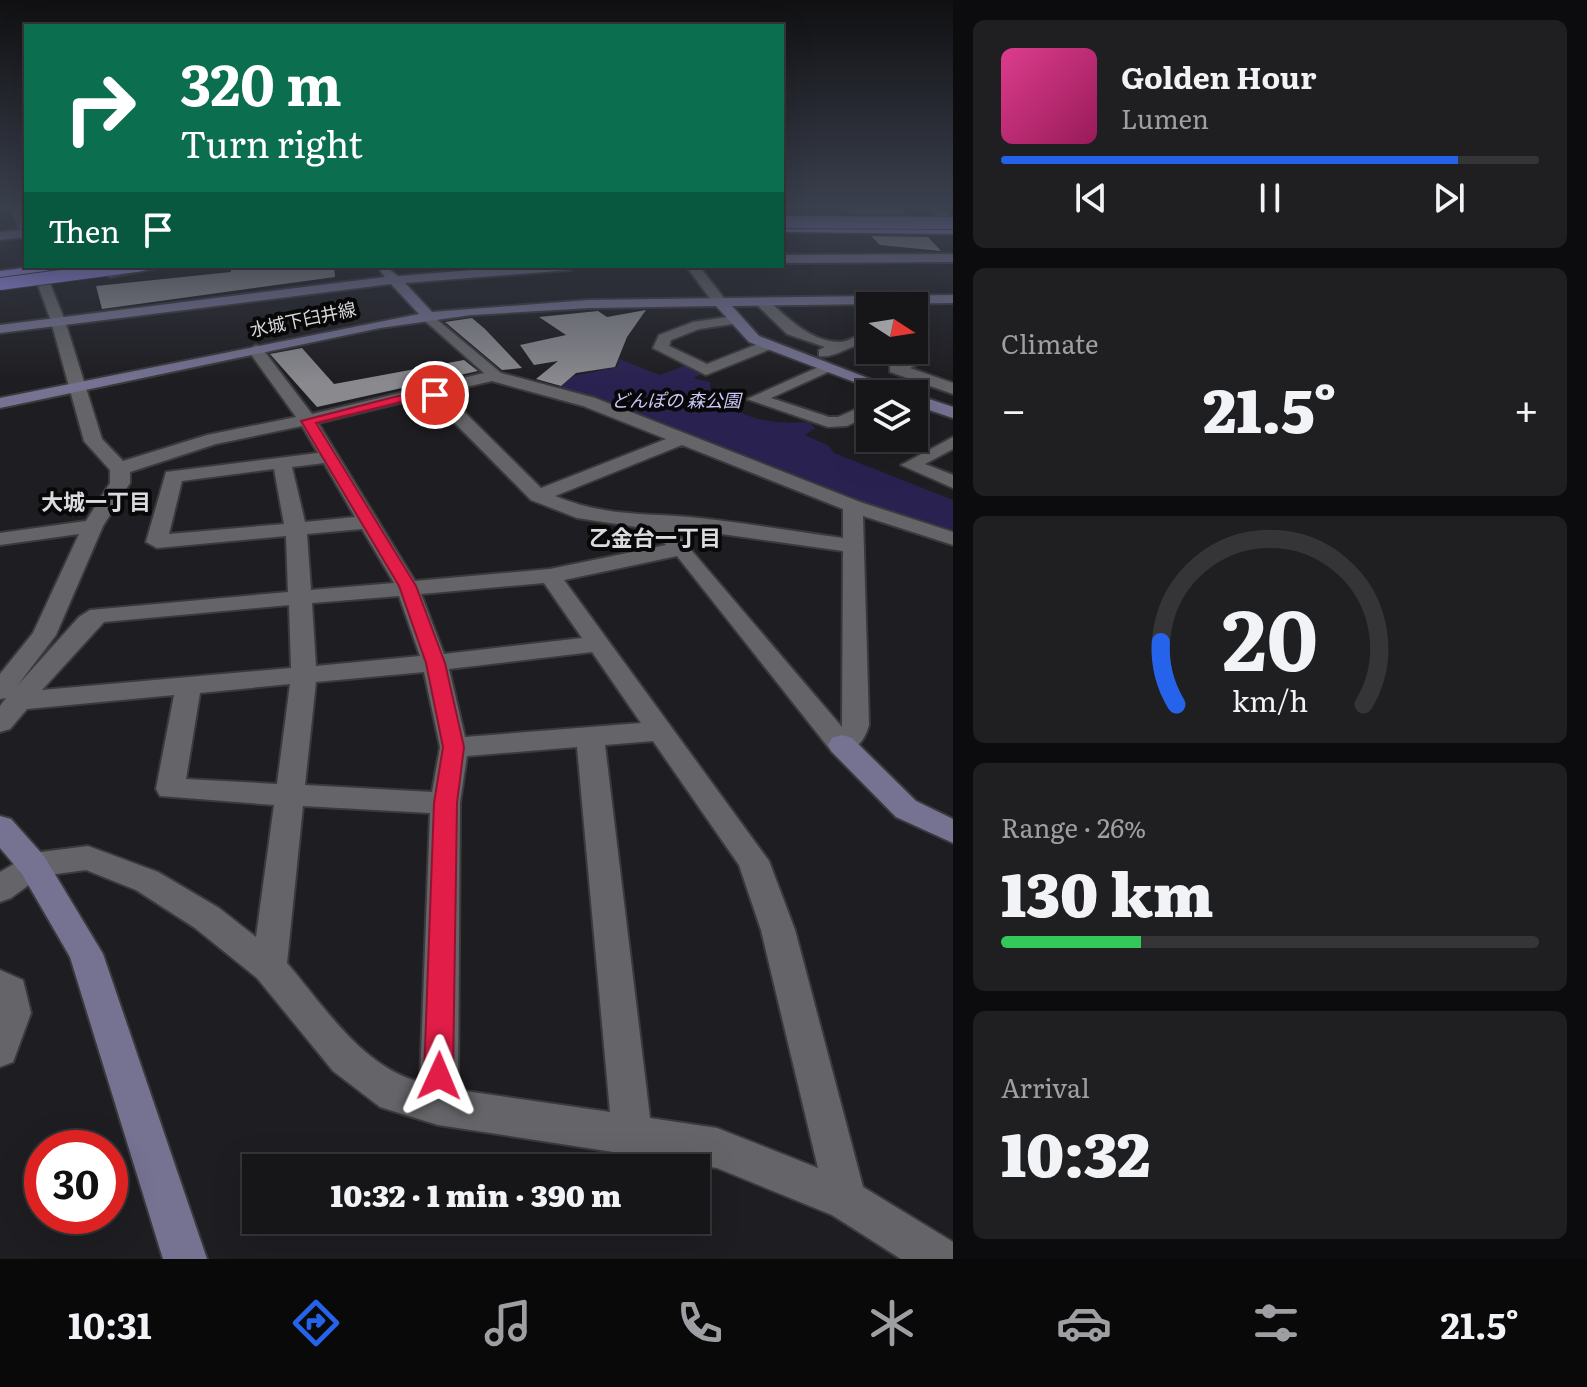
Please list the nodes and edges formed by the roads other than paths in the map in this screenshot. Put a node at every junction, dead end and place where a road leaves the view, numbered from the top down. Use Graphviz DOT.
graph roads {
  1 [pos="60,268"];
  2 [pos="86,268"];
  3 [pos="119,268"];
  4 [pos="128,268"];
  5 [pos="383,268"];
  6 [pos="545,268"];
  7 [pos="694,268"];
  8 [pos="39,273"];
  9 [pos="395,280"];
  10 [pos="0,282"];
  11 [pos="953,299"];
  12 [pos="720,302"];
  13 [pos="762,302"];
  14 [pos="428,316"];
  15 [pos="734,320"];
  16 [pos="58,321"];
  17 [pos="0,329"];
  18 [pos="856,341"];
  19 [pos="768,345"];
  20 [pos="839,347"];
  21 [pos="256,350"];
  22 [pos="807,361"];
  23 [pos="906,364"];
  24 [pos="829,368"];
  25 [pos="492,376"];
  26 [pos="861,380"];
  27 [pos="78,386"];
  28 [pos="953,389"];
  29 [pos="433,391"];
  30 [pos="0,403"];
  31 [pos="928,404"];
  32 [pos="953,413"];
  33 [pos="856,415"];
  34 [pos="308,421"];
  35 [pos="681,439"];
  36 [pos="953,442"];
  37 [pos="330,457"];
  38 [pos="282,463"];
  39 [pos="120,469"];
  40 [pos="953,482"];
  41 [pos="538,496"];
  42 [pos="853,506"];
  43 [pos="369,522"];
  44 [pos="656,524"];
  45 [pos="93,526"];
  46 [pos="296,530"];
  47 [pos="0,539"];
  48 [pos="953,539"];
  49 [pos="852,546"];
  50 [pos="682,548"];
  51 [pos="550,576"];
  52 [pos="407,586"];
  53 [pos="303,596"];
  54 [pos="597,644"];
  55 [pos="435,663"];
  56 [pos="304,676"];
  57 [pos="188,687"];
  58 [pos="8,696"];
  59 [pos="0,723"];
  60 [pos="658,731"];
  61 [pos="590,736"];
  62 [pos="842,745"];
  63 [pos="454,747"];
  64 [pos="292,795"];
  65 [pos="445,803"];
  66 [pos="0,827"];
  67 [pos="953,832"];
  68 [pos="33,865"];
  69 [pos="0,889"];
  70 [pos="269,967"];
  71 [pos="0,985"];
  72 [pos="0,1050"];
  73 [pos="438,1106"];
  74 [pos="632,1135"];
  75 [pos="846,1200"];
  76 [pos="185,1259"];
  77 [pos="940,1259"];
  1 -- 8 [label="highway"];
  2 -- 10 [label="highway, bridge"];
  3 -- 10 [label="highway, bridge"];
  4 -- 8 [label="highway"];
  5 -- 9 [label="street"];
  6 -- 9 [label="street"];
  7 -- 12 [label="street"];
  8 -- 10 [label="highway"];
  8 -- 16 [label="street"];
  9 -- 14 [label="street"];
  9 -- 16 [label="street"];
  11 -- 13 [label="street, 水城下臼井線"];
  12 -- 13 [label="street, 水城下臼井線"];
  12 -- 14 [label="street, 水城下臼井線"];
  12 -- 15 [label="street"];
  13 -- 20 [label="street"];
  14 -- 21 [label="street, 水城下臼井線"];
  14 -- 25 [label="street"];
  15 -- 19 [label="street"];
  15 -- 19 [label="street"];
  16 -- 17 [label="street"];
  16 -- 27 [label="street"];
  18 -- 20 [label="street"];
  19 -- 22 [label="street"];
  20 -- 22 [label="street"];
  21 -- 27 [label="street, 水城下臼井線"];
  21 -- 34 [label="street"];
  22 -- 24 [label="street"];
  23 -- 28 [label="street"];
  24 -- 26 [label="street"];
  24 -- 33 [label="street"];
  25 -- 29 [label="street"];
  25 -- 35 [label="street"];
  27 -- 30 [label="street, 水城下臼井線"];
  27 -- 39 [label="street"];
  29 -- 34 [label="street"];
  29 -- 41 [label="street"];
  31 -- 32 [label="street"];
  34 -- 37 [label="street"];
  34 -- 39 [label="street"];
  35 -- 41 [label="street"];
  35 -- 42 [label="street"];
  36 -- 40 [label="street"];
  37 -- 38 [label="street"];
  37 -- 43 [label="street"];
  38 -- 46 [label="street"];
  38 -- 46 [label="street"];
  39 -- 45 [label="street"];
  41 -- 44 [label="street"];
  42 -- 48 [label="street"];
  42 -- 49 [label="street"];
  43 -- 46 [label="street"];
  43 -- 52 [label="street"];
  44 -- 49 [label="street"];
  44 -- 50 [label="street"];
  45 -- 47 [label="street"];
  45 -- 58 [label="street"];
  46 -- 53 [label="street"];
  49 -- 62 [label="street"];
  50 -- 51 [label="street"];
  50 -- 62 [label="street"];
  51 -- 52 [label="street"];
  51 -- 54 [label="street"];
  52 -- 53 [label="street"];
  52 -- 55 [label="street"];
  53 -- 56 [label="street"];
  53 -- 58 [label="street"];
  54 -- 55 [label="street"];
  54 -- 60 [label="street"];
  55 -- 56 [label="street"];
  55 -- 63 [label="street"];
  56 -- 57 [label="street"];
  56 -- 64 [label="street"];
  57 -- 58 [label="street"];
  57 -- 64 [label="street"];
  58 -- 59 [label="street"];
  60 -- 61 [label="street"];
  60 -- 75 [label="street"];
  61 -- 63 [label="street"];
  61 -- 74 [label="street"];
  62 -- 67 [label="street"];
  63 -- 65 [label="street"];
  64 -- 65 [label="street"];
  64 -- 70 [label="street"];
  65 -- 73 [label="street"];
  66 -- 68 [label="street"];
  68 -- 69 [label="street"];
  68 -- 70 [label="street"];
  68 -- 76 [label="street"];
  70 -- 73 [label="street"];
  71 -- 72 [label="street"];
  73 -- 74 [label="street"];
  74 -- 75 [label="street"];
  75 -- 77 [label="street"];
}
